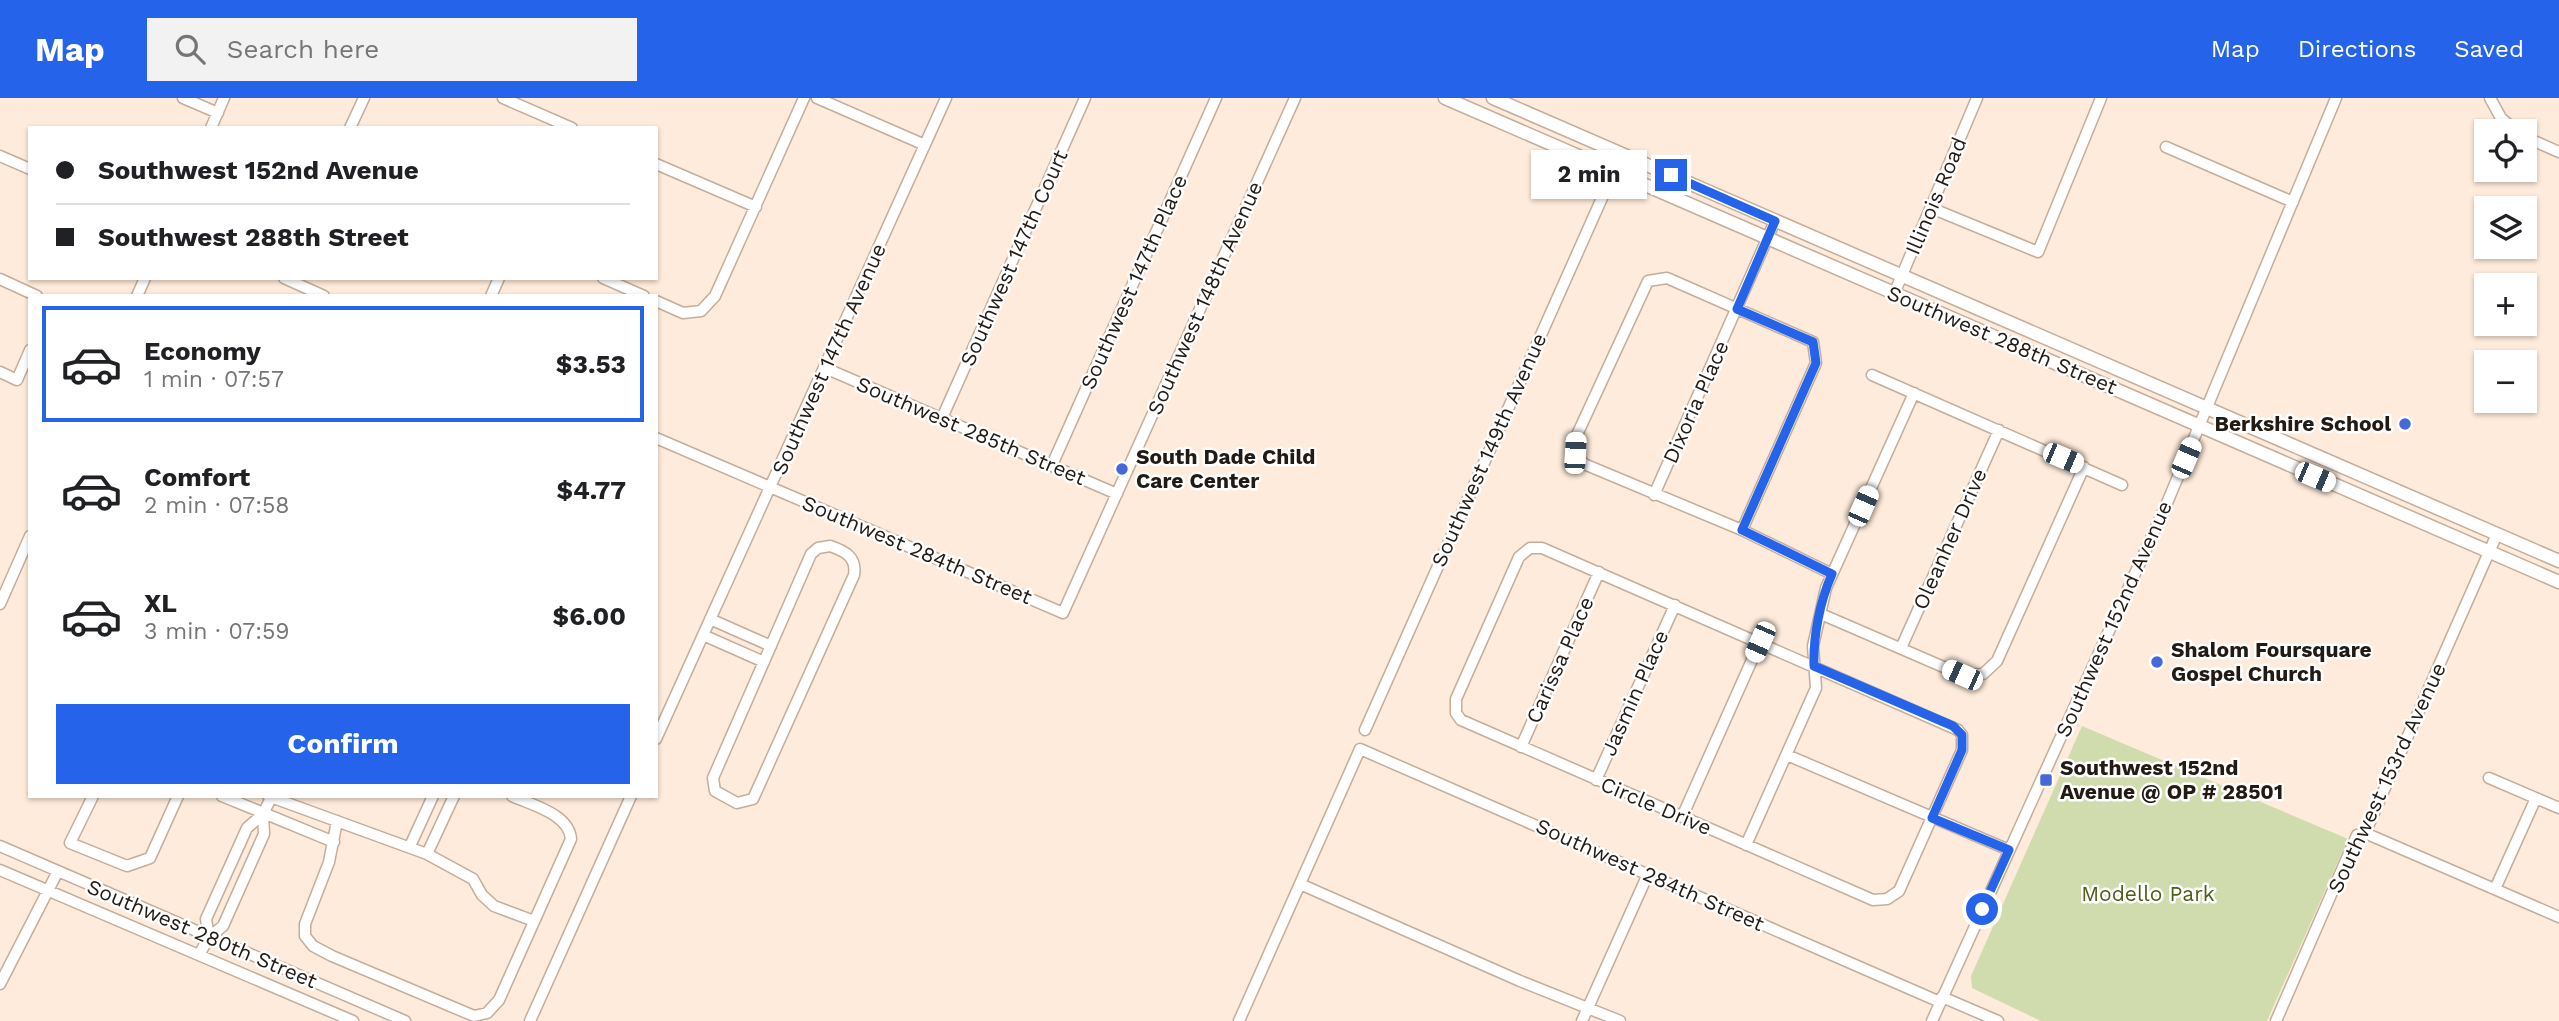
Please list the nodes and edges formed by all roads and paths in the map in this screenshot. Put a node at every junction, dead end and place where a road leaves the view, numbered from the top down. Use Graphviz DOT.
graph roads {
  1 [pos="183,98"];
  2 [pos="224,98"];
  3 [pos="364,98"];
  4 [pos="503,98"];
  5 [pos="804,98"];
  6 [pos="817,98"];
  7 [pos="946,98"];
  8 [pos="1085,98"];
  9 [pos="1216,98"];
  10 [pos="1295,98"];
  11 [pos="1445,98"];
  12 [pos="1493,98"];
  13 [pos="1976,98"];
  14 [pos="2101,98"];
  15 [pos="2336,98"];
  16 [pos="2491,102"];
  17 [pos="218,113"];
  18 [pos="2502,119"];
  19 [pos="212,126"];
  20 [pos="351,126"];
  21 [pos="567,126"];
  22 [pos="2537,142"];
  23 [pos="925,145"];
  24 [pos="2166,146"];
  25 [pos="2559,152"];
  26 [pos="0,156"];
  27 [pos="658,165"];
  28 [pos="28,168"];
  29 [pos="1614,171"];
  30 [pos="2293,202"];
  31 [pos="756,206"];
  32 [pos="1931,208"];
  33 [pos="1775,221"];
  34 [pos="1768,238"];
  35 [pos="1902,276"];
  36 [pos="0,279"];
  37 [pos="288,280"];
  38 [pos="608,280"];
  39 [pos="33,294"];
  40 [pos="320,294"];
  41 [pos="639,294"];
  42 [pos="1894,294"];
  43 [pos="658,302"];
  44 [pos="1737,309"];
  45 [pos="28,355"];
  46 [pos="825,368"];
  47 [pos="0,372"];
  48 [pos="1872,375"];
  49 [pos="1914,393"];
  50 [pos="2207,410"];
  51 [pos="942,418"];
  52 [pos="2200,426"];
  53 [pos="1999,430"];
  54 [pos="658,439"];
  55 [pos="1052,465"];
  56 [pos="2084,467"];
  57 [pos="2373,481"];
  58 [pos="2122,485"];
  59 [pos="771,487"];
  60 [pos="1117,494"];
  61 [pos="1654,495"];
  62 [pos="2365,499"];
  63 [pos="1742,530"];
  64 [pos="2497,534"];
  65 [pos="28,541"];
  66 [pos="2490,552"];
  67 [pos="2559,561"];
  68 [pos="1599,572"];
  69 [pos="1832,574"];
  70 [pos="2559,582"];
  71 [pos="0,604"];
  72 [pos="1675,605"];
  73 [pos="1063,613"];
  74 [pos="1821,614"];
  75 [pos="710,619"];
  76 [pos="703,635"];
  77 [pos="1760,642"];
  78 [pos="771,646"];
  79 [pos="1901,648"];
  80 [pos="764,662"];
  81 [pos="1814,666"];
  82 [pos="1365,730"];
  83 [pos="658,735"];
  84 [pos="1521,747"];
  85 [pos="1787,755"];
  86 [pos="2489,778"];
  87 [pos="1596,780"];
  88 [pos="92,798"];
  89 [pos="176,798"];
  90 [pos="227,798"];
  91 [pos="270,798"];
  92 [pos="273,798"];
  93 [pos="432,798"];
  94 [pos="453,798"];
  95 [pos="516,798"];
  96 [pos="630,798"];
  97 [pos="2536,798"];
  98 [pos="2559,808"];
  99 [pos="263,814"];
  100 [pos="1682,817"];
  101 [pos="1932,818"];
  102 [pos="337,821"];
  103 [pos="2365,833"];
  104 [pos="334,842"];
  105 [pos="1746,845"];
  106 [pos="0,846"];
  107 [pos="410,846"];
  108 [pos="2009,850"];
  109 [pos="428,854"];
  110 [pos="0,870"];
  111 [pos="58,871"];
  112 [pos="1648,874"];
  113 [pos="1300,884"];
  114 [pos="2494,889"];
  115 [pos="48,891"];
  116 [pos="2559,917"];
  117 [pos="534,921"];
  118 [pos="209,937"];
  119 [pos="199,955"];
  120 [pos="0,984"];
  121 [pos="1941,1000"];
  122 [pos="1588,1008"];
  123 [pos="353,1021"];
  124 [pos="405,1021"];
  125 [pos="530,1021"];
  126 [pos="1239,1021"];
  127 [pos="1582,1021"];
  128 [pos="1620,1021"];
  129 [pos="1932,1021"];
  130 [pos="1998,1021"];
  131 [pos="2276,1021"];
  1 -- 17 [label="street"];
  2 -- 17 [label="street"];
  3 -- 20 [label="street"];
  4 -- 21 [label="street"];
  5 -- 31 [label="street"];
  6 -- 23 [label="street"];
  7 -- 23 [label="street, Southwest 147th Avenue"];
  8 -- 51 [label="street, Southwest 147th Court"];
  9 -- 55 [label="street, Southwest 147th Place"];
  10 -- 60 [label="street, Southwest 148th Avenue"];
  11 -- 29 [label="main road, Southwest 288th Street"];
  12 -- 33 [label="main road, Southwest 288th Street"];
  13 -- 32 [label="street, Illinois Road"];
  14 -- 32 [label="street"];
  15 -- 30 [label="street, Southwest 152nd Avenue"];
  16 -- 18 [label="street"];
  17 -- 19 [label="street"];
  22 -- 25 [label="street"];
  23 -- 46 [label="street, Southwest 147th Avenue"];
  24 -- 30 [label="street"];
  26 -- 28 [label="street"];
  27 -- 31 [label="street"];
  29 -- 34 [label="main road, Southwest 288th Street"];
  29 -- 82 [label="street, Southwest 149th Avenue"];
  30 -- 50 [label="street, Southwest 152nd Avenue"];
  31 -- 43 [label="street"];
  32 -- 35 [label="street, Illinois Road"];
  33 -- 34 [label="street, Dixoria Place"];
  33 -- 35 [label="main road, Southwest 288th Street"];
  34 -- 42 [label="main road, Southwest 288th Street"];
  34 -- 44 [label="street, Dixoria Place"];
  35 -- 42 [label="street, Illinois Road"];
  35 -- 50 [label="main road, Southwest 288th Street"];
  36 -- 39 [label="street"];
  37 -- 40 [label="street"];
  38 -- 41 [label="street"];
  42 -- 52 [label="main road, Southwest 288th Street"];
  44 -- 61 [label="street, Dixoria Place"];
  44 -- 61 [label="street"];
  44 -- 63 [label="street"];
  45 -- 47 [label="street"];
  46 -- 51 [label="street, Southwest 285th Street"];
  46 -- 59 [label="street, Southwest 147th Avenue"];
  48 -- 49 [label="street"];
  49 -- 53 [label="street"];
  49 -- 69 [label="street"];
  50 -- 52 [label="street, Southwest 152nd Avenue"];
  50 -- 57 [label="main road, Southwest 288th Street"];
  51 -- 55 [label="street, Southwest 285th Street"];
  52 -- 62 [label="main road, Southwest 288th Street"];
  52 -- 108 [label="street, Southwest 152nd Avenue"];
  53 -- 56 [label="street"];
  53 -- 79 [label="street, Oleanher Drive"];
  54 -- 59 [label="street, Southwest 284th Street"];
  55 -- 60 [label="street, Southwest 285th Street"];
  56 -- 58 [label="street"];
  56 -- 79 [label="street"];
  57 -- 62 [label="main road"];
  57 -- 64 [label="main road, Southwest 288th Street"];
  59 -- 73 [label="street, Southwest 284th Street"];
  59 -- 75 [label="street, Southwest 147th Avenue"];
  60 -- 73 [label="street, Southwest 148th Avenue"];
  61 -- 63 [label="street"];
  62 -- 66 [label="main road, Southwest 288th Street"];
  63 -- 69 [label="street"];
  64 -- 66 [label="street, Southwest 153rd Avenue"];
  64 -- 67 [label="main road, Southwest 288th Street"];
  65 -- 71 [label="street"];
  66 -- 70 [label="main road, Southwest 288th Street"];
  66 -- 103 [label="street, Southwest 153rd Avenue"];
  68 -- 72 [label="street, Circle Drive"];
  68 -- 84 [label="street, Carissa Place"];
  68 -- 84 [label="street, Circle Drive"];
  69 -- 74 [label="street"];
  72 -- 77 [label="street, Circle Drive"];
  72 -- 87 [label="street, Jasmin Place"];
  74 -- 79 [label="street"];
  74 -- 81 [label="street"];
  75 -- 76 [label="street, Southwest 147th Avenue"];
  75 -- 78 [label="street"];
  76 -- 80 [label="street"];
  76 -- 83 [label="street, Southwest 147th Avenue"];
  77 -- 81 [label="street, Circle Drive"];
  77 -- 100 [label="street"];
  78 -- 80 [label="street"];
  78 -- 80 [label="street"];
  81 -- 85 [label="street"];
  81 -- 101 [label="street, Circle Drive"];
  84 -- 87 [label="street, Circle Drive"];
  85 -- 101 [label="street"];
  85 -- 105 [label="street"];
  86 -- 97 [label="street"];
  87 -- 100 [label="street, Circle Drive"];
  88 -- 89 [label="street"];
  90 -- 99 [label="street"];
  91 -- 99 [label="street"];
  92 -- 102 [label="street"];
  93 -- 107 [label="street"];
  94 -- 109 [label="street"];
  95 -- 117 [label="street"];
  96 -- 125 [label="street"];
  97 -- 98 [label="street"];
  97 -- 114 [label="street"];
  99 -- 104 [label="street"];
  99 -- 118 [label="street"];
  99 -- 118 [label="street"];
  100 -- 105 [label="street, Circle Drive"];
  101 -- 105 [label="street, Circle Drive"];
  101 -- 108 [label="street"];
  102 -- 104 [label="street"];
  102 -- 107 [label="street"];
  103 -- 114 [label="street"];
  103 -- 131 [label="street, Southwest 153rd Avenue"];
  104 -- 117 [label="street"];
  106 -- 111 [label="street, Southwest 280th Street"];
  107 -- 109 [label="street"];
  108 -- 121 [label="street, Southwest 152nd Avenue"];
  109 -- 117 [label="street"];
  110 -- 115 [label="street, Southwest 280th Street"];
  111 -- 115 [label="street"];
  111 -- 118 [label="street, Southwest 280th Street"];
  112 -- 113 [label="street, Southwest 284th Street"];
  112 -- 121 [label="street, Southwest 284th Street"];
  112 -- 122 [label="street"];
  113 -- 122 [label="street"];
  113 -- 126 [label="street"];
  114 -- 116 [label="street"];
  115 -- 119 [label="street, Southwest 280th Street"];
  115 -- 120 [label="street"];
  118 -- 119 [label="street"];
  118 -- 124 [label="street, Southwest 280th Street"];
  119 -- 123 [label="street, Southwest 280th Street"];
  121 -- 129 [label="street, Southwest 152nd Avenue"];
  121 -- 130 [label="street, Southwest 284th Street"];
  122 -- 127 [label="street"];
  122 -- 128 [label="street"];
}
